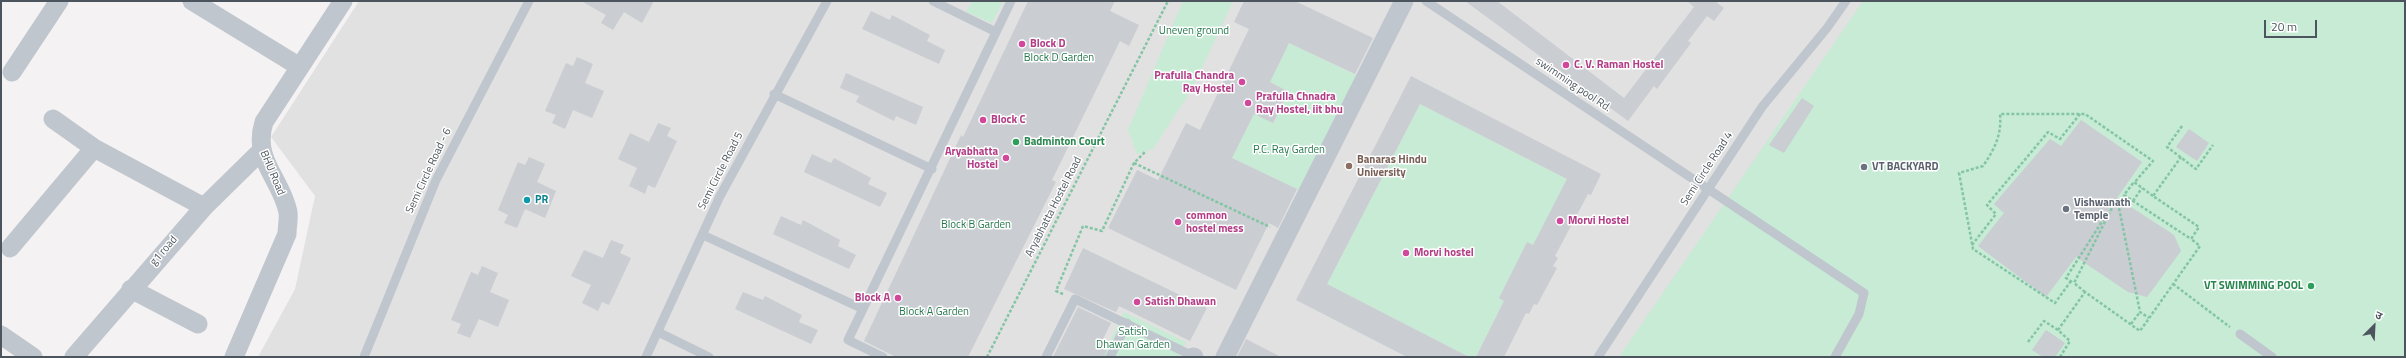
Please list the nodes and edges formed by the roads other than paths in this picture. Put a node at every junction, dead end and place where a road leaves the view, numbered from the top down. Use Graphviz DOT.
graph roads {
  1 [pos="59,1"];
  2 [pos="192,1"];
  3 [pos="343,1"];
  4 [pos="529,1"];
  5 [pos="827,1"];
  6 [pos="933,1"];
  7 [pos="1011,1"];
  8 [pos="1404,1"];
  9 [pos="1426,1"];
  10 [pos="1846,1"];
  11 [pos="996,32"];
  12 [pos="300,66"];
  13 [pos="12,72"];
  14 [pos="774,94"];
  15 [pos="53,119"];
  16 [pos="94,148"];
  17 [pos="261,150"];
  18 [pos="932,169"];
  19 [pos="1708,190"];
  20 [pos="204,207"];
  21 [pos="703,235"];
  22 [pos="10,248"];
  23 [pos="131,289"];
  24 [pos="863,309"];
  25 [pos="198,324"];
  26 [pos="1127,324"];
  27 [pos="658,332"];
  28 [pos="2240,334"];
  29 [pos="1,335"];
  30 [pos="32,357"];
  31 [pos="74,357"];
  32 [pos="234,357"];
  33 [pos="364,357"];
  34 [pos="646,357"];
  35 [pos="709,357"];
  36 [pos="883,357"];
  37 [pos="1046,357"];
  38 [pos="1110,357"];
  39 [pos="1193,357"];
  40 [pos="1225,357"];
  41 [pos="1598,357"];
  42 [pos="1835,357"];
  43 [pos="2272,357"];
  1 -- 13 [label="street"];
  2 -- 12 [label="street"];
  3 -- 12 [label="street, BHU Road"];
  4 -- 33 [label="lane, Semi Circle Road - 6"];
  5 -- 14 [label="lane, Semi Circle Road 5"];
  6 -- 11 [label="lane"];
  7 -- 11 [label="lane"];
  8 -- 40 [label="street"];
  9 -- 19 [label="lane, swimming pool Rd."];
  10 -- 19 [label="lane, Semi Circle Road 4"];
  11 -- 18 [label="lane"];
  12 -- 17 [label="street, BHU Road"];
  14 -- 18 [label="lane"];
  14 -- 21 [label="lane, Semi Circle Road 5"];
  15 -- 16 [label="street"];
  16 -- 20 [label="street"];
  16 -- 22 [label="street"];
  17 -- 20 [label="street, g1 road"];
  17 -- 32 [label="street, BHU Road"];
  18 -- 24 [label="lane"];
  19 -- 41 [label="lane, Semi Circle Road 4"];
  19 -- 42 [label="lane, swimming pool Rd."];
  20 -- 23 [label="street, g1 road"];
  21 -- 24 [label="lane"];
  21 -- 27 [label="lane, Semi Circle Road 5"];
  23 -- 25 [label="street"];
  23 -- 31 [label="street, g1 road"];
  24 -- 36 [label="lane"];
  26 -- 37 [label="lane"];
  26 -- 38 [label="lane"];
  26 -- 39 [label="lane"];
  27 -- 34 [label="lane, Semi Circle Road 5"];
  27 -- 35 [label="lane"];
  28 -- 43 [label="lane"];
  29 -- 30 [label="street"];
}
